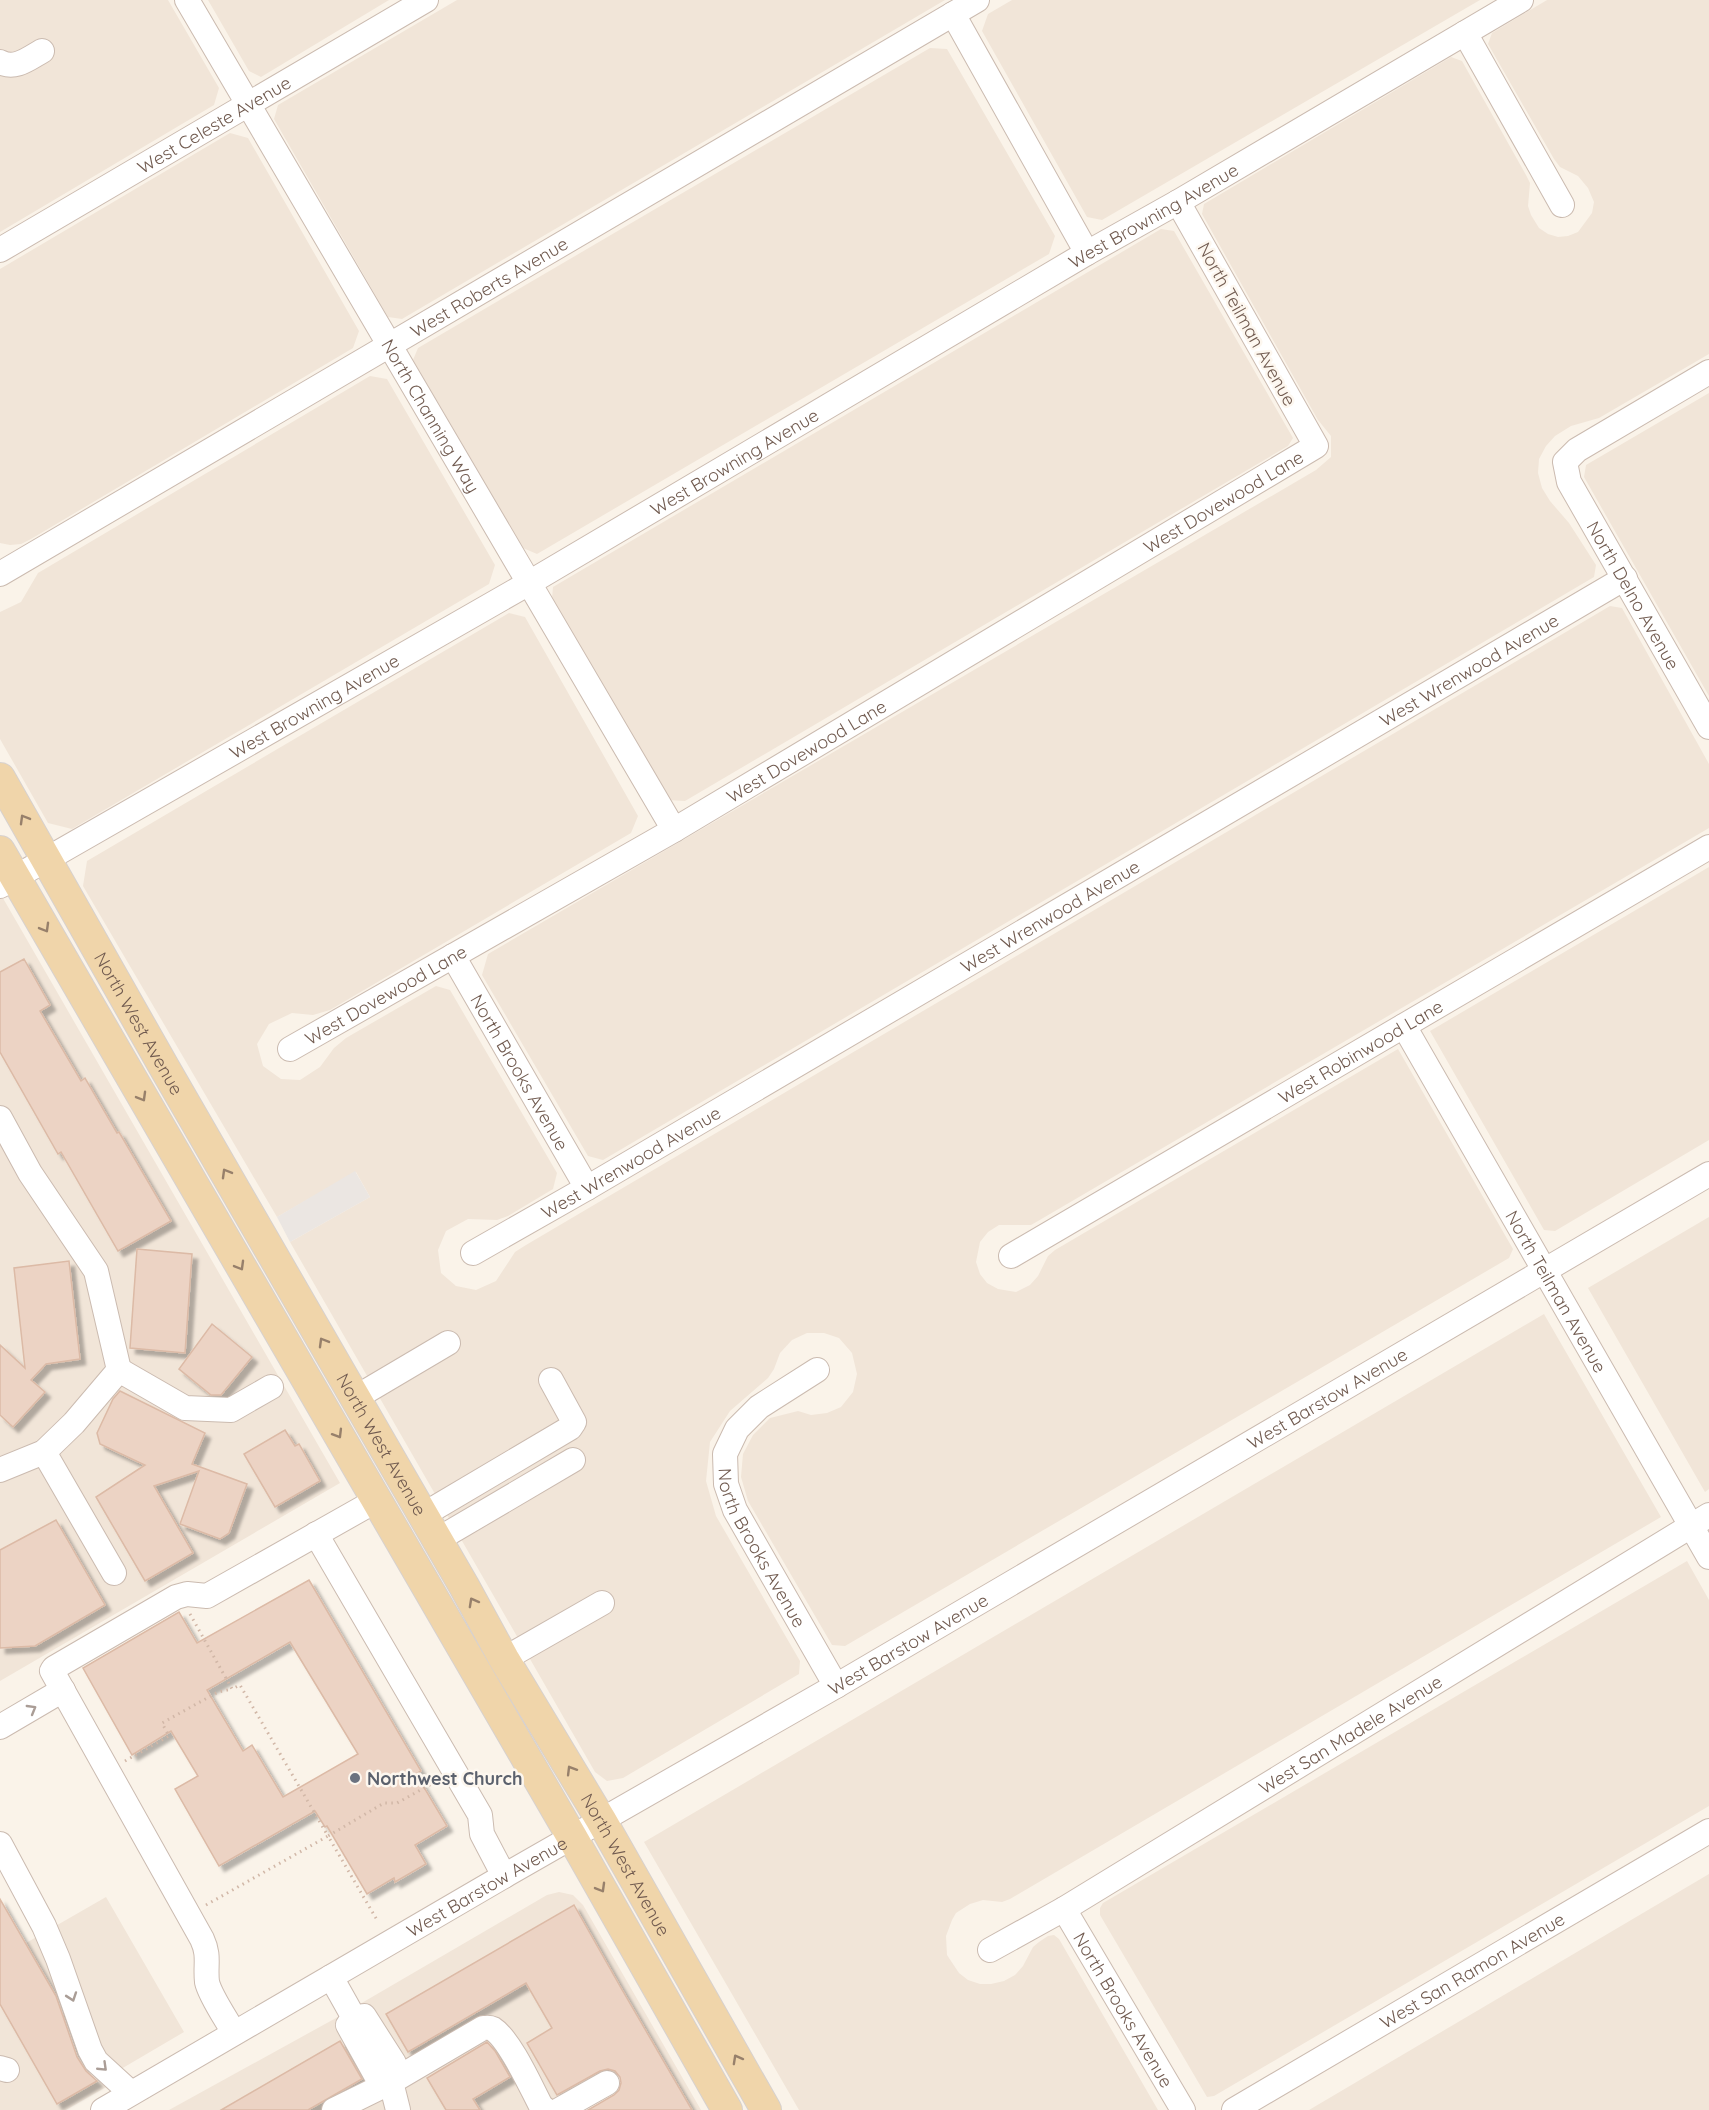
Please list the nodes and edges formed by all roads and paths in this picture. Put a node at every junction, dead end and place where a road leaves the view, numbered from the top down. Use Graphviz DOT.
graph roads {
  1 [pos="188,0"];
  2 [pos="426,0"];
  3 [pos="977,0"];
  4 [pos="1521,0"];
  5 [pos="953,14"];
  6 [pos="1465,33"];
  7 [pos="42,51"];
  8 [pos="0,62"];
  9 [pos="248,104"];
  10 [pos="1179,202"];
  11 [pos="1562,205"];
  12 [pos="0,250"];
  13 [pos="1087,253"];
  14 [pos="389,346"];
  15 [pos="1709,372"];
  16 [pos="1316,446"];
  17 [pos="0,574"];
  18 [pos="1625,578"];
  19 [pos="529,583"];
  20 [pos="1709,727"];
  21 [pos="0,778"];
  22 [pos="674,830"];
  23 [pos="1709,847"];
  24 [pos="0,851"];
  25 [pos="47,860"];
  26 [pos="8,882"];
  27 [pos="453,956"];
  28 [pos="1404,1026"];
  29 [pos="290,1049"];
  30 [pos="0,1118"];
  31 [pos="1709,1174"];
  32 [pos="587,1188"];
  33 [pos="473,1253"];
  34 [pos="1011,1256"];
  35 [pos="1545,1270"];
  36 [pos="448,1343"];
  37 [pos="119,1370"];
  38 [pos="817,1370"];
  39 [pos="551,1380"];
  40 [pos="271,1387"];
  41 [pos="355,1398"];
  42 [pos="44,1452"];
  43 [pos="573,1460"];
  44 [pos="0,1470"];
  45 [pos="377,1500"];
  46 [pos="1700,1520"];
  47 [pos="430,1527"];
  48 [pos="316,1534"];
  49 [pos="1709,1557"];
  50 [pos="114,1573"];
  51 [pos="180,1596"];
  52 [pos="602,1603"];
  53 [pos="504,1659"];
  54 [pos="836,1686"];
  55 [pos="232,1689"];
  56 [pos="63,1690"];
  57 [pos="0,1727"];
  58 [pos="108,1770"];
  59 [pos="455,1772"];
  60 [pos="601,1820"];
  61 [pos="1709,1832"];
  62 [pos="328,1836"];
  63 [pos="572,1837"];
  64 [pos="0,1844"];
  65 [pos="504,1876"];
  66 [pos="1064,1909"];
  67 [pos="189,1915"];
  68 [pos="377,1920"];
  69 [pos="990,1950"];
  70 [pos="331,1977"];
  71 [pos="234,2033"];
  72 [pos="391,2082"];
  73 [pos="607,2083"];
  74 [pos="131,2093"];
  75 [pos="103,2110"];
  76 [pos="334,2110"];
  77 [pos="398,2110"];
  78 [pos="546,2110"];
  79 [pos="559,2110"];
  80 [pos="726,2110"];
  81 [pos="766,2110"];
  82 [pos="1183,2110"];
  83 [pos="1234,2110"];
  1 -- 9 [label="street, North Channing Way"];
  2 -- 9 [label="street, West Celeste Avenue"];
  3 -- 5 [label="street, West Roberts Avenue"];
  4 -- 6 [label="street, West Browning Avenue"];
  5 -- 13 [label="street"];
  5 -- 14 [label="street, West Roberts Avenue"];
  6 -- 10 [label="street, West Browning Avenue"];
  6 -- 11 [label="street"];
  7 -- 8 [label="street"];
  9 -- 12 [label="street, West Celeste Avenue"];
  9 -- 14 [label="street, North Channing Way"];
  10 -- 13 [label="street, West Browning Avenue"];
  10 -- 16 [label="street, North Teilman Avenue"];
  13 -- 19 [label="street, West Browning Avenue"];
  14 -- 17 [label="street, West Roberts Avenue"];
  14 -- 19 [label="street, North Channing Way"];
  15 -- 18 [label="street, North Delno Avenue"];
  16 -- 22 [label="street, West Dovewood Lane"];
  18 -- 20 [label="street, North Delno Avenue"];
  18 -- 32 [label="street, West Wrenwood Avenue"];
  19 -- 22 [label="street, North Channing Way"];
  19 -- 25 [label="street, West Browning Avenue"];
  25 -- 21 [label="main road, North West Avenue, one-way"];
  22 -- 27 [label="street, West Dovewood Lane"];
  23 -- 28 [label="street, West Robinwood Lane"];
  24 -- 26 [label="main road, North West Avenue"];
  25 -- 26 [label="street, West Browning Avenue"];
  41 -- 25 [label="main road, North West Avenue, one-way"];
  26 -- 45 [label="main road, North West Avenue, one-way"];
  27 -- 29 [label="street, West Dovewood Lane"];
  27 -- 32 [label="street, North Brooks Avenue"];
  28 -- 34 [label="street, West Robinwood Lane"];
  28 -- 35 [label="street, North Teilman Avenue"];
  30 -- 37 [label="street"];
  31 -- 35 [label="street, West Barstow Avenue"];
  32 -- 33 [label="street, West Wrenwood Avenue"];
  35 -- 46 [label="street, North Teilman Avenue"];
  35 -- 54 [label="street, West Barstow Avenue"];
  36 -- 41 [label="street"];
  37 -- 40 [label="street"];
  37 -- 42 [label="street"];
  38 -- 54 [label="street, North Brooks Avenue"];
  39 -- 47 [label="street"];
  41 -- 47 [label="main road, North West Avenue"];
  42 -- 44 [label="street"];
  42 -- 50 [label="street"];
  43 -- 47 [label="street"];
  45 -- 48 [label="street"];
  45 -- 63 [label="main road, North West Avenue"];
  46 -- 49 [label="street, North Teilman Avenue"];
  46 -- 66 [label="street, West San Madele Avenue"];
  53 -- 47 [label="main road, North West Avenue, one-way"];
  48 -- 51 [label="street"];
  48 -- 59 [label="street"];
  51 -- 55 [label="path"];
  51 -- 56 [label="street"];
  52 -- 53 [label="street"];
  60 -- 53 [label="main road, North West Avenue, one-way"];
  54 -- 60 [label="street, West Barstow Avenue"];
  55 -- 58 [label="path"];
  55 -- 62 [label="path"];
  57 -- 56 [label="street, one-way"];
  56 -- 58 [label="street"];
  58 -- 67 [label="street"];
  59 -- 62 [label="path"];
  59 -- 65 [label="street"];
  60 -- 63 [label="street, West Barstow Avenue"];
  81 -- 60 [label="main road, North West Avenue, one-way"];
  61 -- 83 [label="street, West San Ramon Avenue"];
  62 -- 67 [label="path"];
  62 -- 68 [label="path"];
  63 -- 65 [label="street, West Barstow Avenue"];
  63 -- 80 [label="main road, North West Avenue, one-way"];
  64 -- 74 [label="street, one-way"];
  65 -- 70 [label="street, West Barstow Avenue"];
  66 -- 69 [label="street, West San Madele Avenue"];
  66 -- 82 [label="street, North Brooks Avenue"];
  67 -- 71 [label="street"];
  70 -- 71 [label="street, West Barstow Avenue"];
  70 -- 72 [label="street"];
  71 -- 74 [label="street, West Barstow Avenue"];
  72 -- 76 [label="street"];
  72 -- 77 [label="street"];
  72 -- 78 [label="street"];
  73 -- 79 [label="street"];
  74 -- 75 [label="street, West Barstow Avenue"];
}
